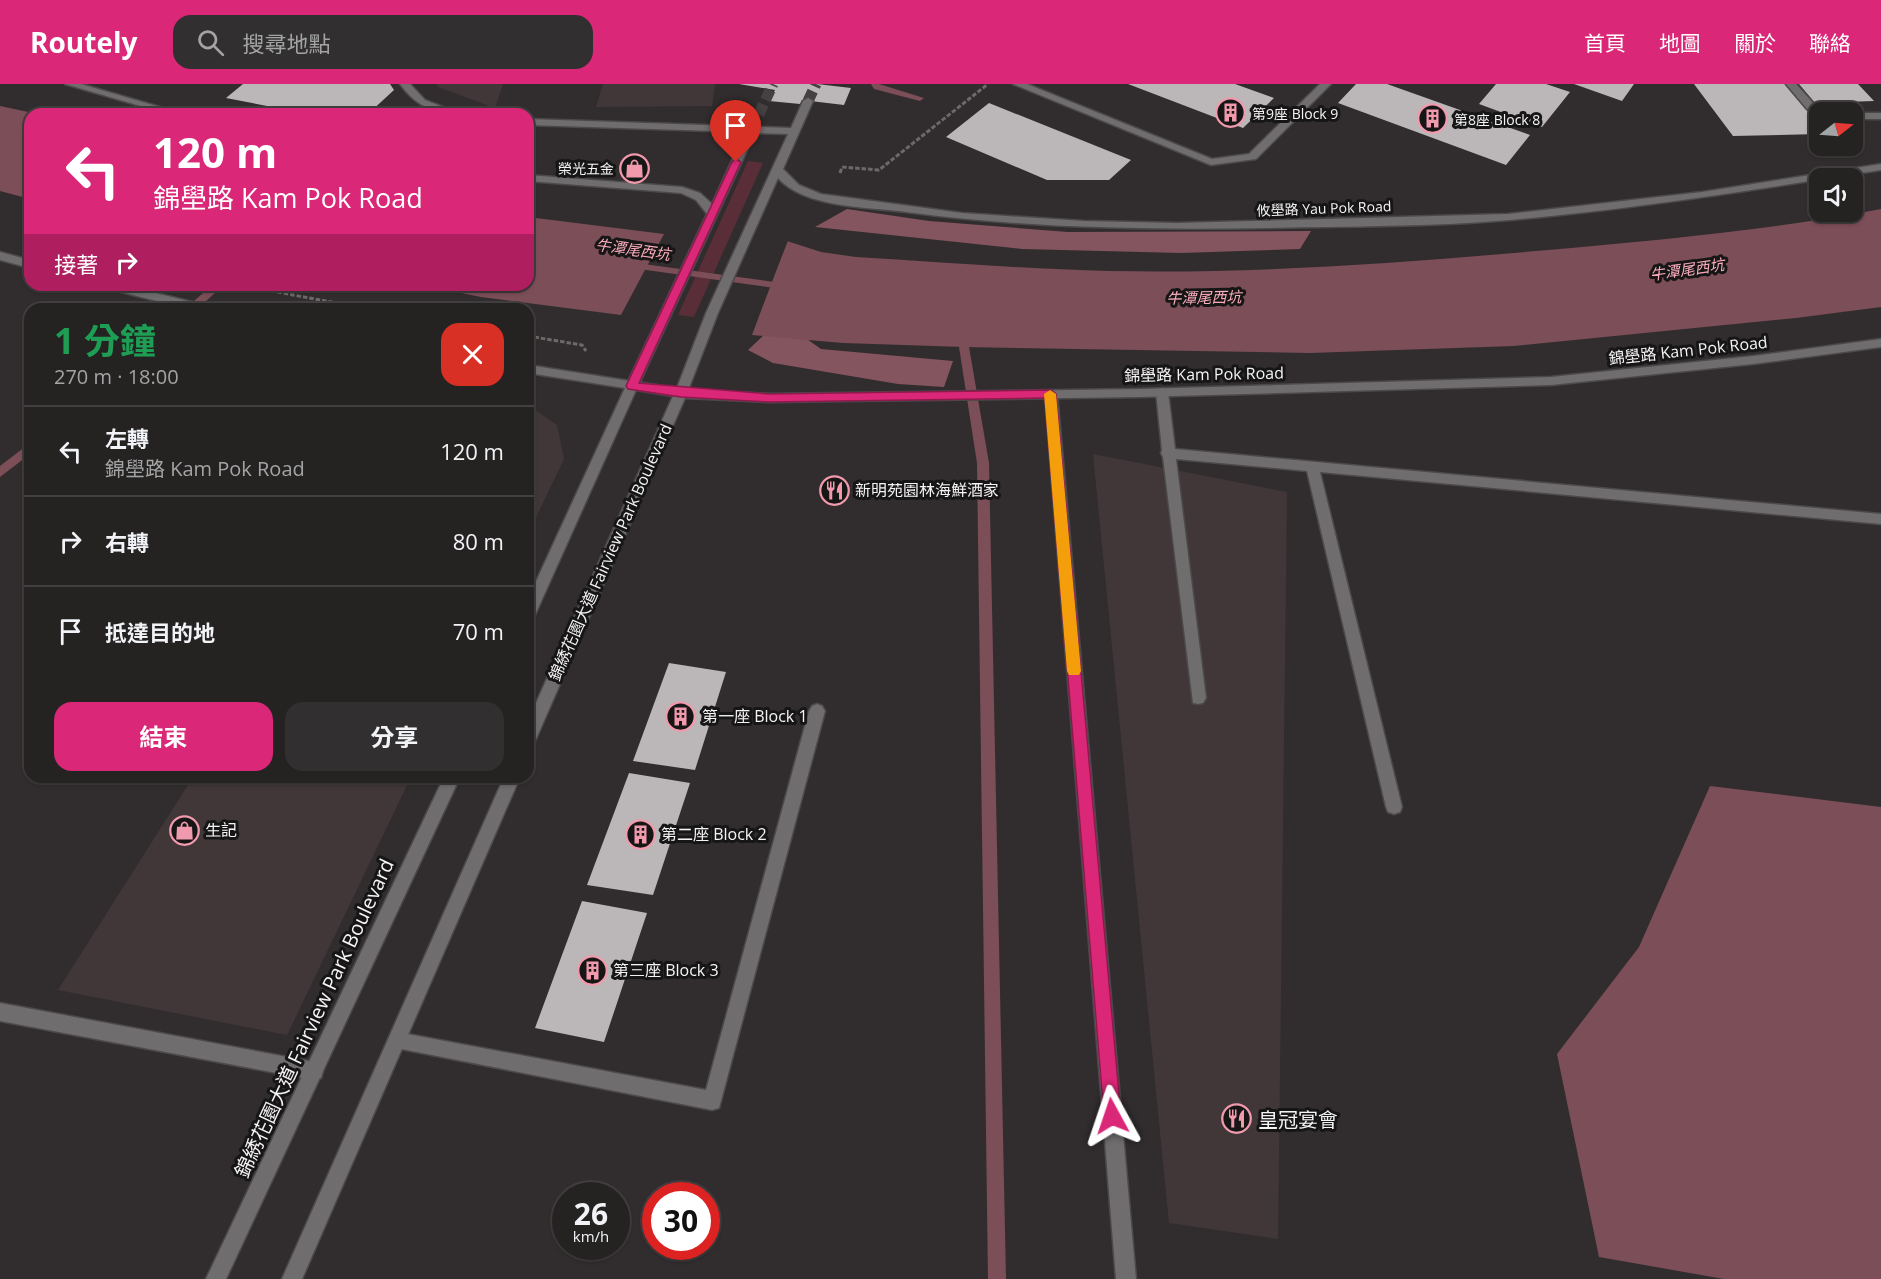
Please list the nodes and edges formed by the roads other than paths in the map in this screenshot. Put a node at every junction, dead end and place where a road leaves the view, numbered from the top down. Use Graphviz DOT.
graph roads {
  1 [pos="70,84"];
  2 [pos="405,84"];
  3 [pos="1018,84"];
  4 [pos="1326,84"];
  5 [pos="1791,84"];
  6 [pos="808,101"];
  7 [pos="1809,105"];
  8 [pos="157,108"];
  9 [pos="434,108"];
  10 [pos="1863,116"];
  11 [pos="1881,116"];
  12 [pos="534,122"];
  13 [pos="752,129"];
  14 [pos="794,131"];
  15 [pos="1881,167"];
  16 [pos="777,168"];
  17 [pos="534,178"];
  18 [pos="710,218"];
  19 [pos="0,256"];
  20 [pos="24,262"];
  21 [pos="133,291"];
  22 [pos="180,303"];
  23 [pos="1881,343"];
  24 [pos="534,370"];
  25 [pos="632,386"];
  26 [pos="1161,392"];
  27 [pos="681,393"];
  28 [pos="1051,394"];
  29 [pos="1167,453"];
  30 [pos="1312,466"];
  31 [pos="1881,519"];
  32 [pos="534,602"];
  33 [pos="1198,698"];
  34 [pos="817,711"];
  35 [pos="534,725"];
  36 [pos="449,783"];
  37 [pos="509,783"];
  38 [pos="1394,807"];
  39 [pos="0,1012"];
  40 [pos="397,1041"];
  41 [pos="314,1071"];
  42 [pos="216,1279"];
  43 [pos="292,1279"];
  44 [pos="1126,1279"];
  1 -- 8 [label="street"];
  2 -- 9 [label="street"];
  3 -- 4 [label="street"];
  5 -- 7 [label="street"];
  6 -- 14 [label="street, 錦綉花園大道 Fairview Park Boulevard"];
  10 -- 11 [label="street"];
  12 -- 13 [label="street"];
  13 -- 14 [label="street"];
  13 -- 18 [label="street"];
  14 -- 16 [label="street, 錦綉花園大道 Fairview Park Boulevard"];
  15 -- 16 [label="street, 攸壆路 Yau Pok Road"];
  16 -- 27 [label="street, 錦綉花園大道 Fairview Park Boulevard"];
  17 -- 18 [label="street"];
  18 -- 25 [label="street"];
  19 -- 20 [label="street"];
  21 -- 22 [label="street"];
  23 -- 26 [label="street, 錦壆路 Kam Pok Road"];
  24 -- 25 [label="street, 錦壆路 Kam Pok Road"];
  25 -- 27 [label="street, 錦壆路 Kam Pok Road"];
  25 -- 32 [label="street"];
  26 -- 28 [label="street, 錦壆路 Kam Pok Road"];
  26 -- 29 [label="street"];
  27 -- 28 [label="street, 錦壆路 Kam Pok Road"];
  27 -- 35 [label="street, 錦綉花園大道 Fairview Park Boulevard"];
  28 -- 44 [label="street"];
  29 -- 30 [label="street"];
  29 -- 33 [label="street"];
  30 -- 31 [label="street"];
  30 -- 38 [label="street"];
  34 -- 40 [label="street"];
  36 -- 41 [label="street, 錦綉花園大道 Fairview Park Boulevard"];
  37 -- 40 [label="street"];
  39 -- 41 [label="street"];
  40 -- 43 [label="street"];
  41 -- 42 [label="street, 錦綉花園大道 Fairview Park Boulevard"];
}
